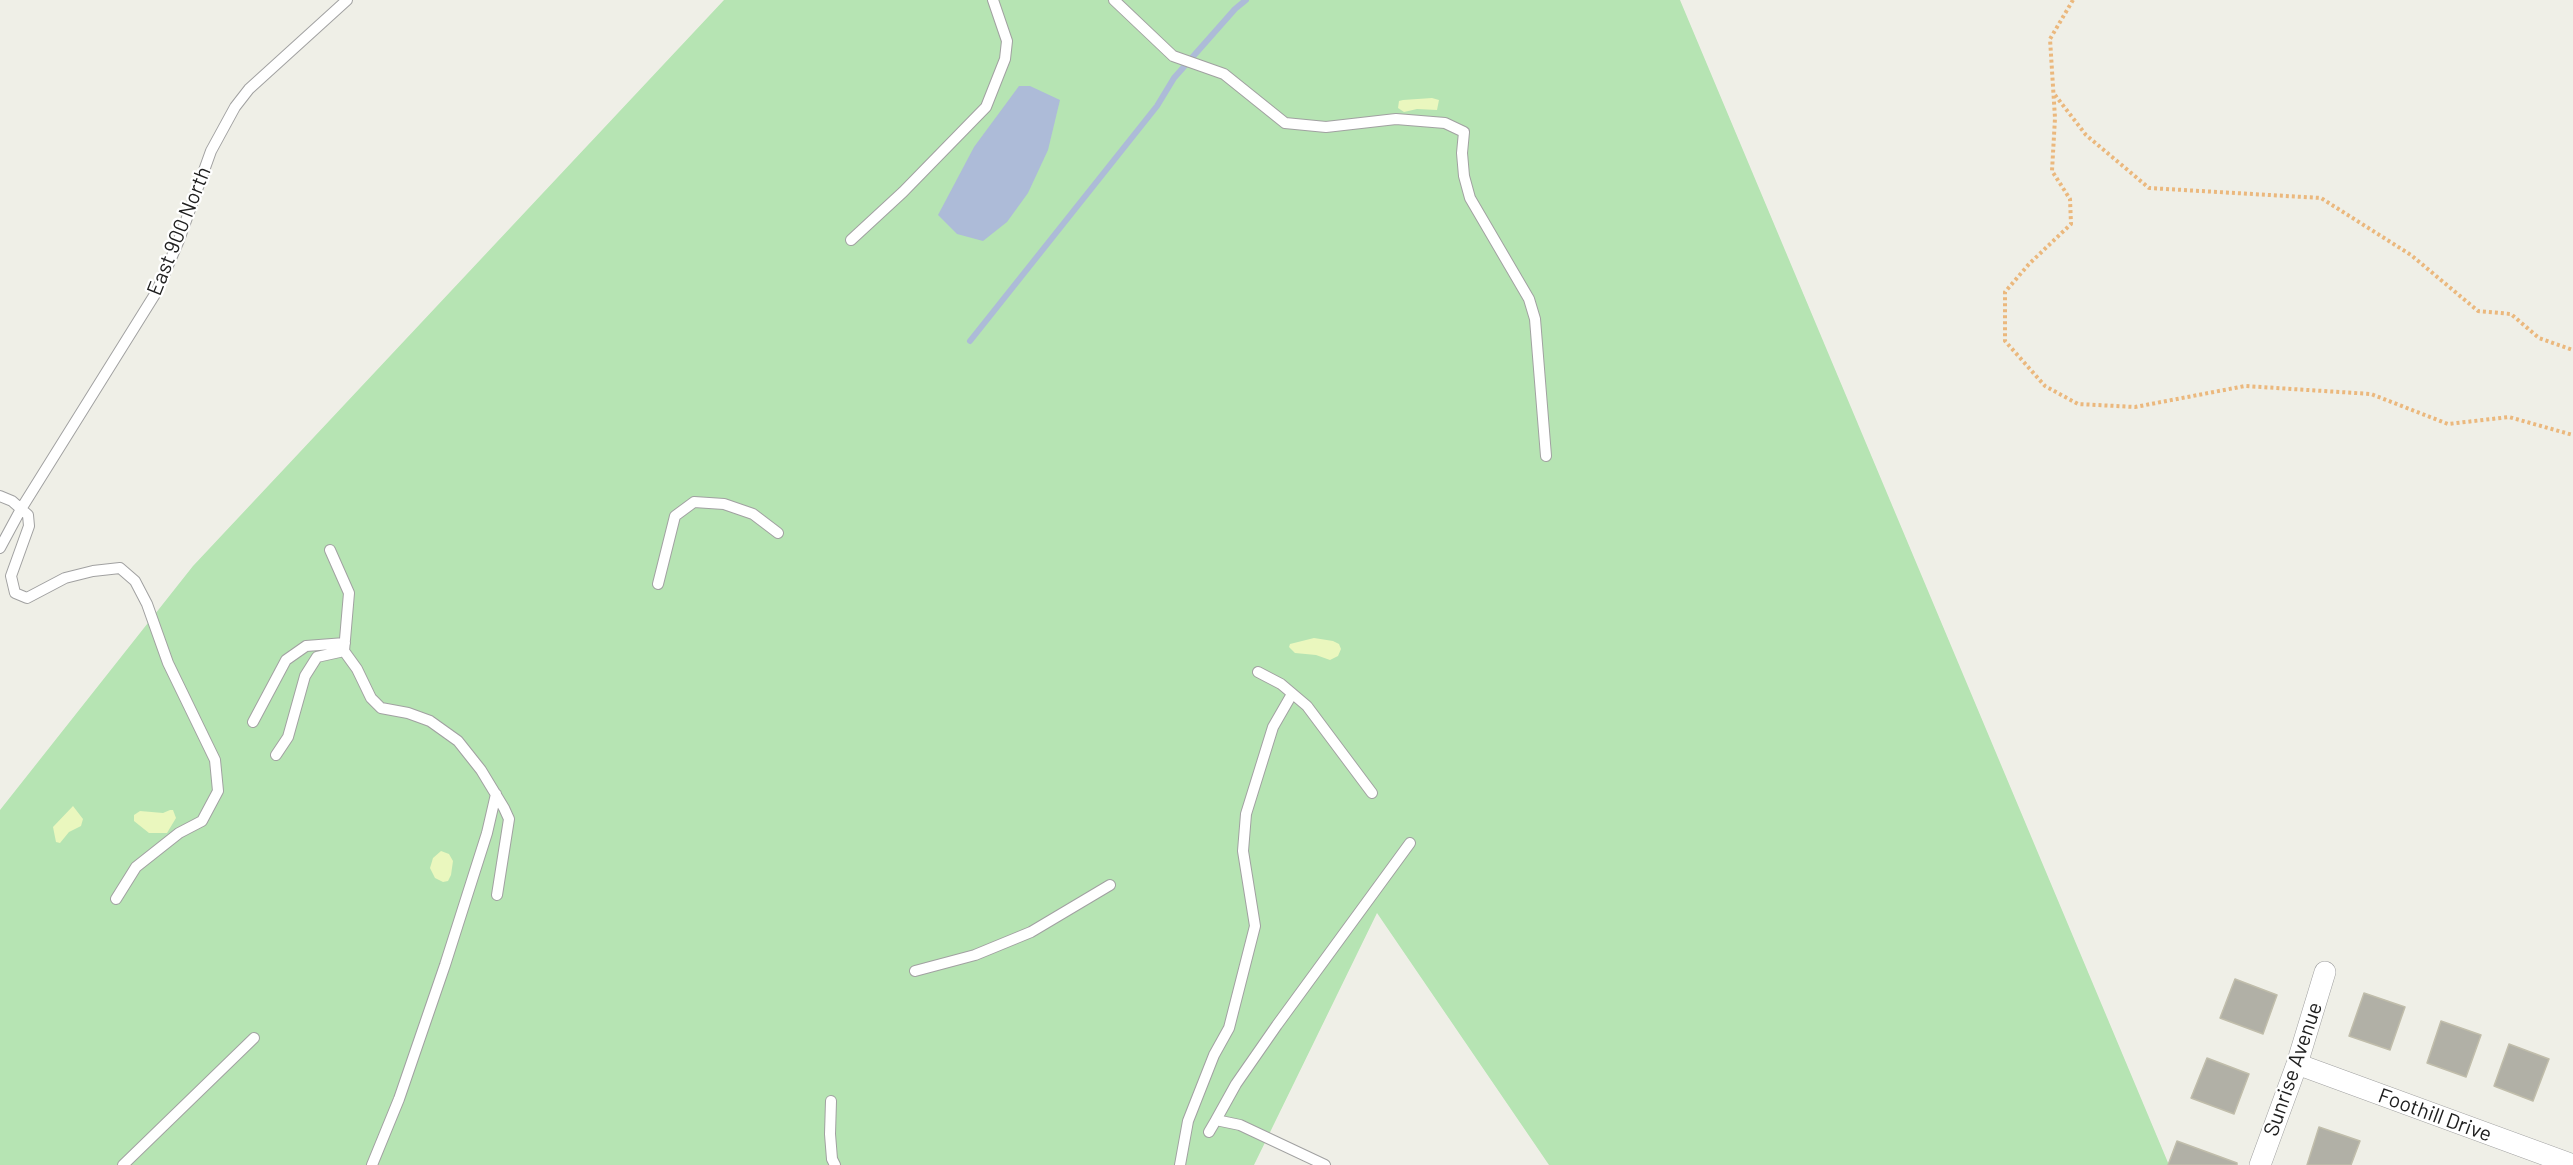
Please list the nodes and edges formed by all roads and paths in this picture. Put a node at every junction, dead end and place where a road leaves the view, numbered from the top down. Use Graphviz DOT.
graph roads {
  1 [pos="347,0"];
  2 [pos="993,0"];
  3 [pos="1114,0"];
  4 [pos="2073,0"];
  5 [pos="2054,94"];
  6 [pos="851,240"];
  7 [pos="2573,350"];
  8 [pos="2573,435"];
  9 [pos="1546,456"];
  10 [pos="0,495"];
  11 [pos="21,509"];
  12 [pos="778,533"];
  13 [pos="0,548"];
  14 [pos="330,550"];
  15 [pos="658,584"];
  16 [pos="344,647"];
  17 [pos="1258,672"];
  18 [pos="1292,694"];
  19 [pos="253,722"];
  20 [pos="276,755"];
  21 [pos="1372,793"];
  22 [pos="496,794"];
  23 [pos="1410,843"];
  24 [pos="1110,885"];
  25 [pos="497,895"];
  26 [pos="116,899"];
  27 [pos="915,971"];
  28 [pos="2325,972"];
  29 [pos="254,1038"];
  30 [pos="2296,1064"];
  31 [pos="831,1101"];
  32 [pos="1216,1120"];
  33 [pos="1209,1132"];
  34 [pos="123,1165"];
  35 [pos="372,1165"];
  36 [pos="835,1165"];
  37 [pos="1180,1165"];
  38 [pos="1325,1165"];
  39 [pos="2260,1165"];
  40 [pos="2573,1165"];
  1 -- 11 [label="lane, East 900 North"];
  2 -- 6 [label="lane"];
  3 -- 9 [label="lane"];
  4 -- 5 [label="path"];
  5 -- 7 [label="path"];
  5 -- 8 [label="path"];
  10 -- 11 [label="lane"];
  11 -- 13 [label="lane, East 900 North"];
  11 -- 26 [label="lane"];
  12 -- 15 [label="lane"];
  14 -- 16 [label="lane"];
  16 -- 19 [label="lane"];
  16 -- 20 [label="lane"];
  16 -- 22 [label="lane"];
  17 -- 18 [label="lane"];
  18 -- 21 [label="lane"];
  18 -- 37 [label="lane"];
  22 -- 25 [label="lane"];
  22 -- 35 [label="lane"];
  23 -- 32 [label="lane"];
  24 -- 27 [label="lane"];
  28 -- 30 [label="street, Sunrise Avenue"];
  29 -- 34 [label="lane"];
  30 -- 39 [label="street, Sunrise Avenue"];
  30 -- 40 [label="street, Foothill Drive"];
  31 -- 36 [label="lane"];
  32 -- 33 [label="lane"];
  32 -- 38 [label="lane"];
}
